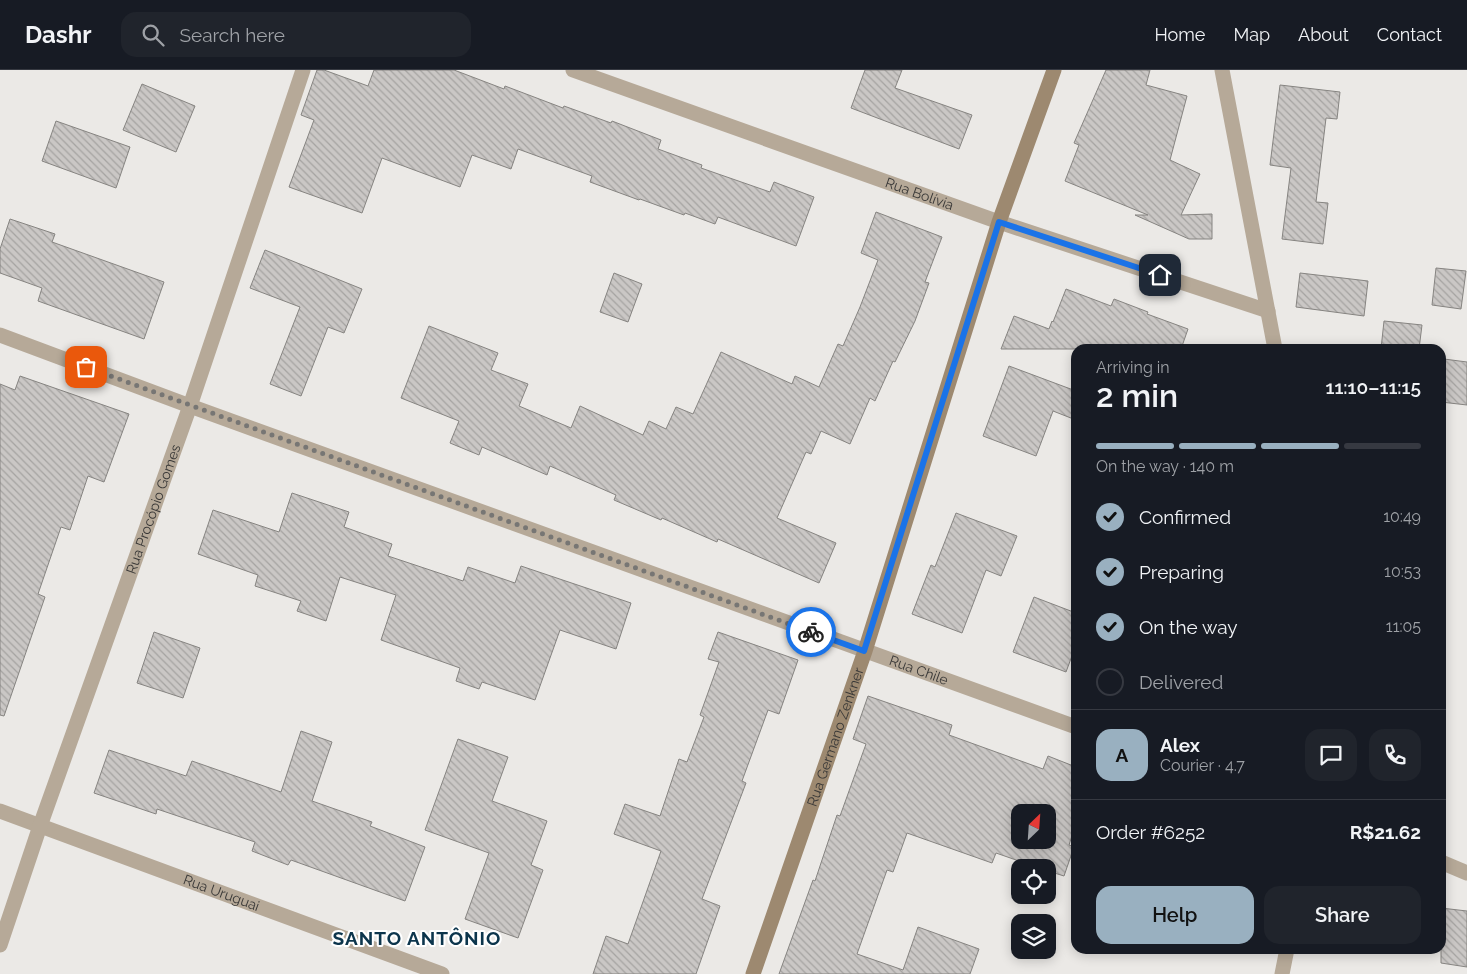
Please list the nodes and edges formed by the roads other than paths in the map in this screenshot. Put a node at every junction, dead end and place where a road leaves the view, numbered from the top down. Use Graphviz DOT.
graph roads {
  1 [pos="303,70"];
  2 [pos="573,70"];
  3 [pos="1054,70"];
  4 [pos="1222,70"];
  5 [pos="999,222"];
  6 [pos="1268,311"];
  7 [pos="0,335"];
  8 [pos="1274,344"];
  9 [pos="190,406"];
  10 [pos="864,651"];
  11 [pos="1071,725"];
  12 [pos="0,811"];
  13 [pos="40,826"];
  14 [pos="1446,864"];
  15 [pos="1467,873"];
  16 [pos="0,945"];
  17 [pos="1287,954"];
  18 [pos="442,974"];
  19 [pos="753,974"];
  20 [pos="1282,974"];
  1 -- 9 [label="street, Rua Procópio Gomes"];
  2 -- 5 [label="street, Rua Bolívia"];
  3 -- 5 [label="street, Rua Germano Zenkner"];
  4 -- 6 [label="street"];
  5 -- 6 [label="street, Rua Bolívia"];
  5 -- 10 [label="street, Rua Germano Zenkner"];
  6 -- 8 [label="street"];
  7 -- 9 [label="street, Rua Chile"];
  9 -- 10 [label="street, Rua Chile"];
  9 -- 13 [label="street, Rua Procópio Gomes"];
  10 -- 11 [label="street, Rua Chile"];
  10 -- 19 [label="street, Rua Germano Zenkner"];
  12 -- 13 [label="street, Rua Uruguai"];
  13 -- 16 [label="street, Rua Procópio Gomes"];
  13 -- 18 [label="street, Rua Uruguai"];
  14 -- 15 [label="street"];
  17 -- 20 [label="street"];
}
